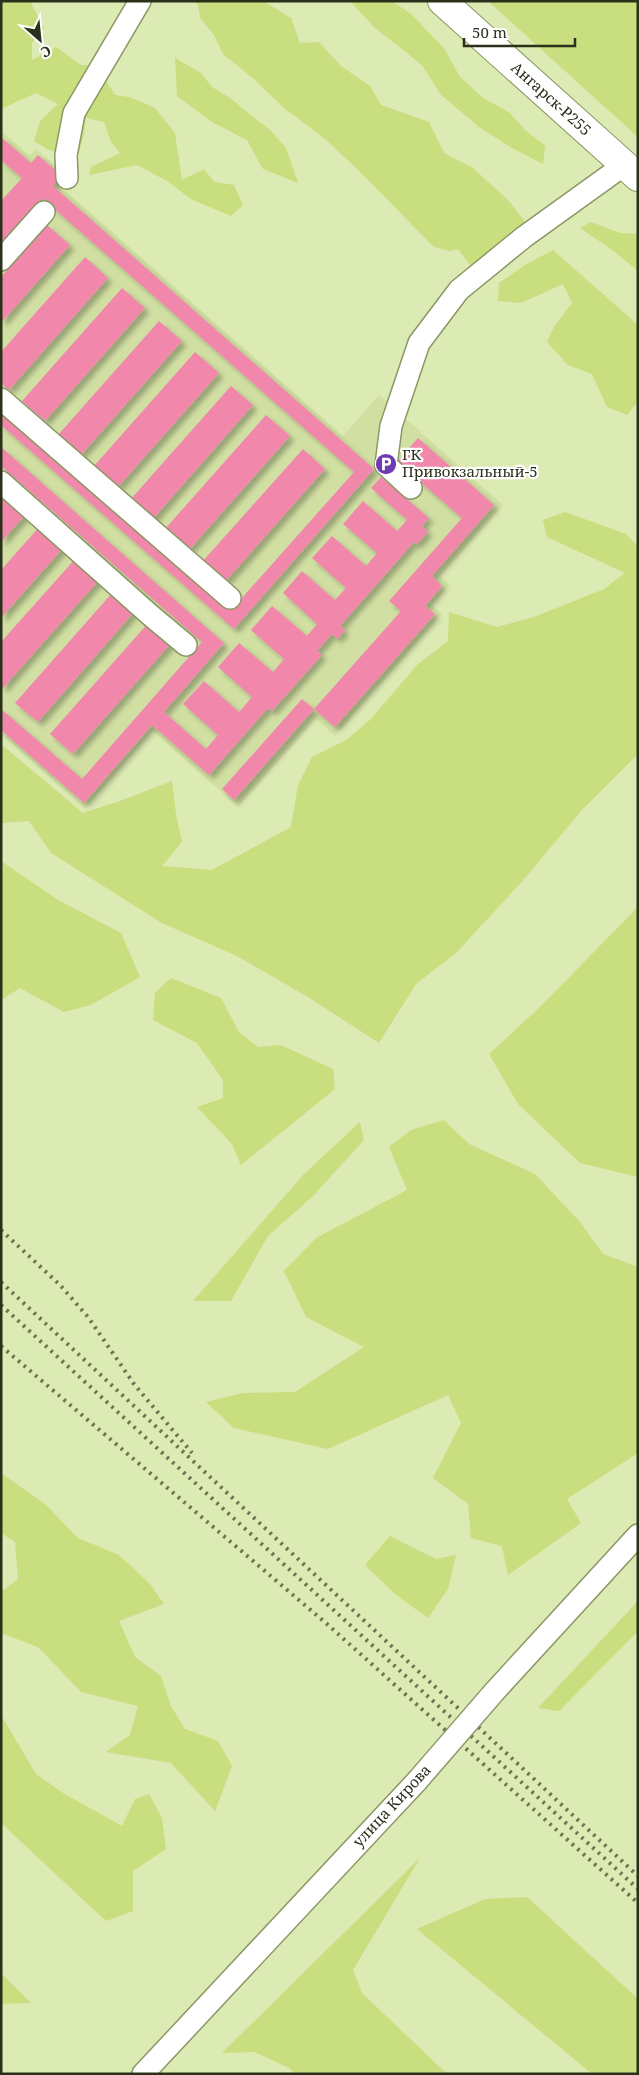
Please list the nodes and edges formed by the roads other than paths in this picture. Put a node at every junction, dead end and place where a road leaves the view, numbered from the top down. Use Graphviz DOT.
graph roads {
  1 [pos="140,1"];
  2 [pos="442,1"];
  3 [pos="631,171"];
  4 [pos="67,178"];
  5 [pos="44,212"];
  6 [pos="1,260"];
  7 [pos="1,399"];
  8 [pos="1,482"];
  9 [pos="412,488"];
  10 [pos="230,598"];
  11 [pos="186,645"];
  12 [pos="638,1535"];
  13 [pos="143,2074"];
  1 -- 4 [label="street"];
  2 -- 3 [label="main road, Ангарск-Р255"];
  3 -- 9 [label="street"];
  5 -- 6 [label="street"];
  7 -- 10 [label="street"];
  8 -- 11 [label="street"];
  12 -- 13 [label="street, улица Кирова, bridge"];
}
